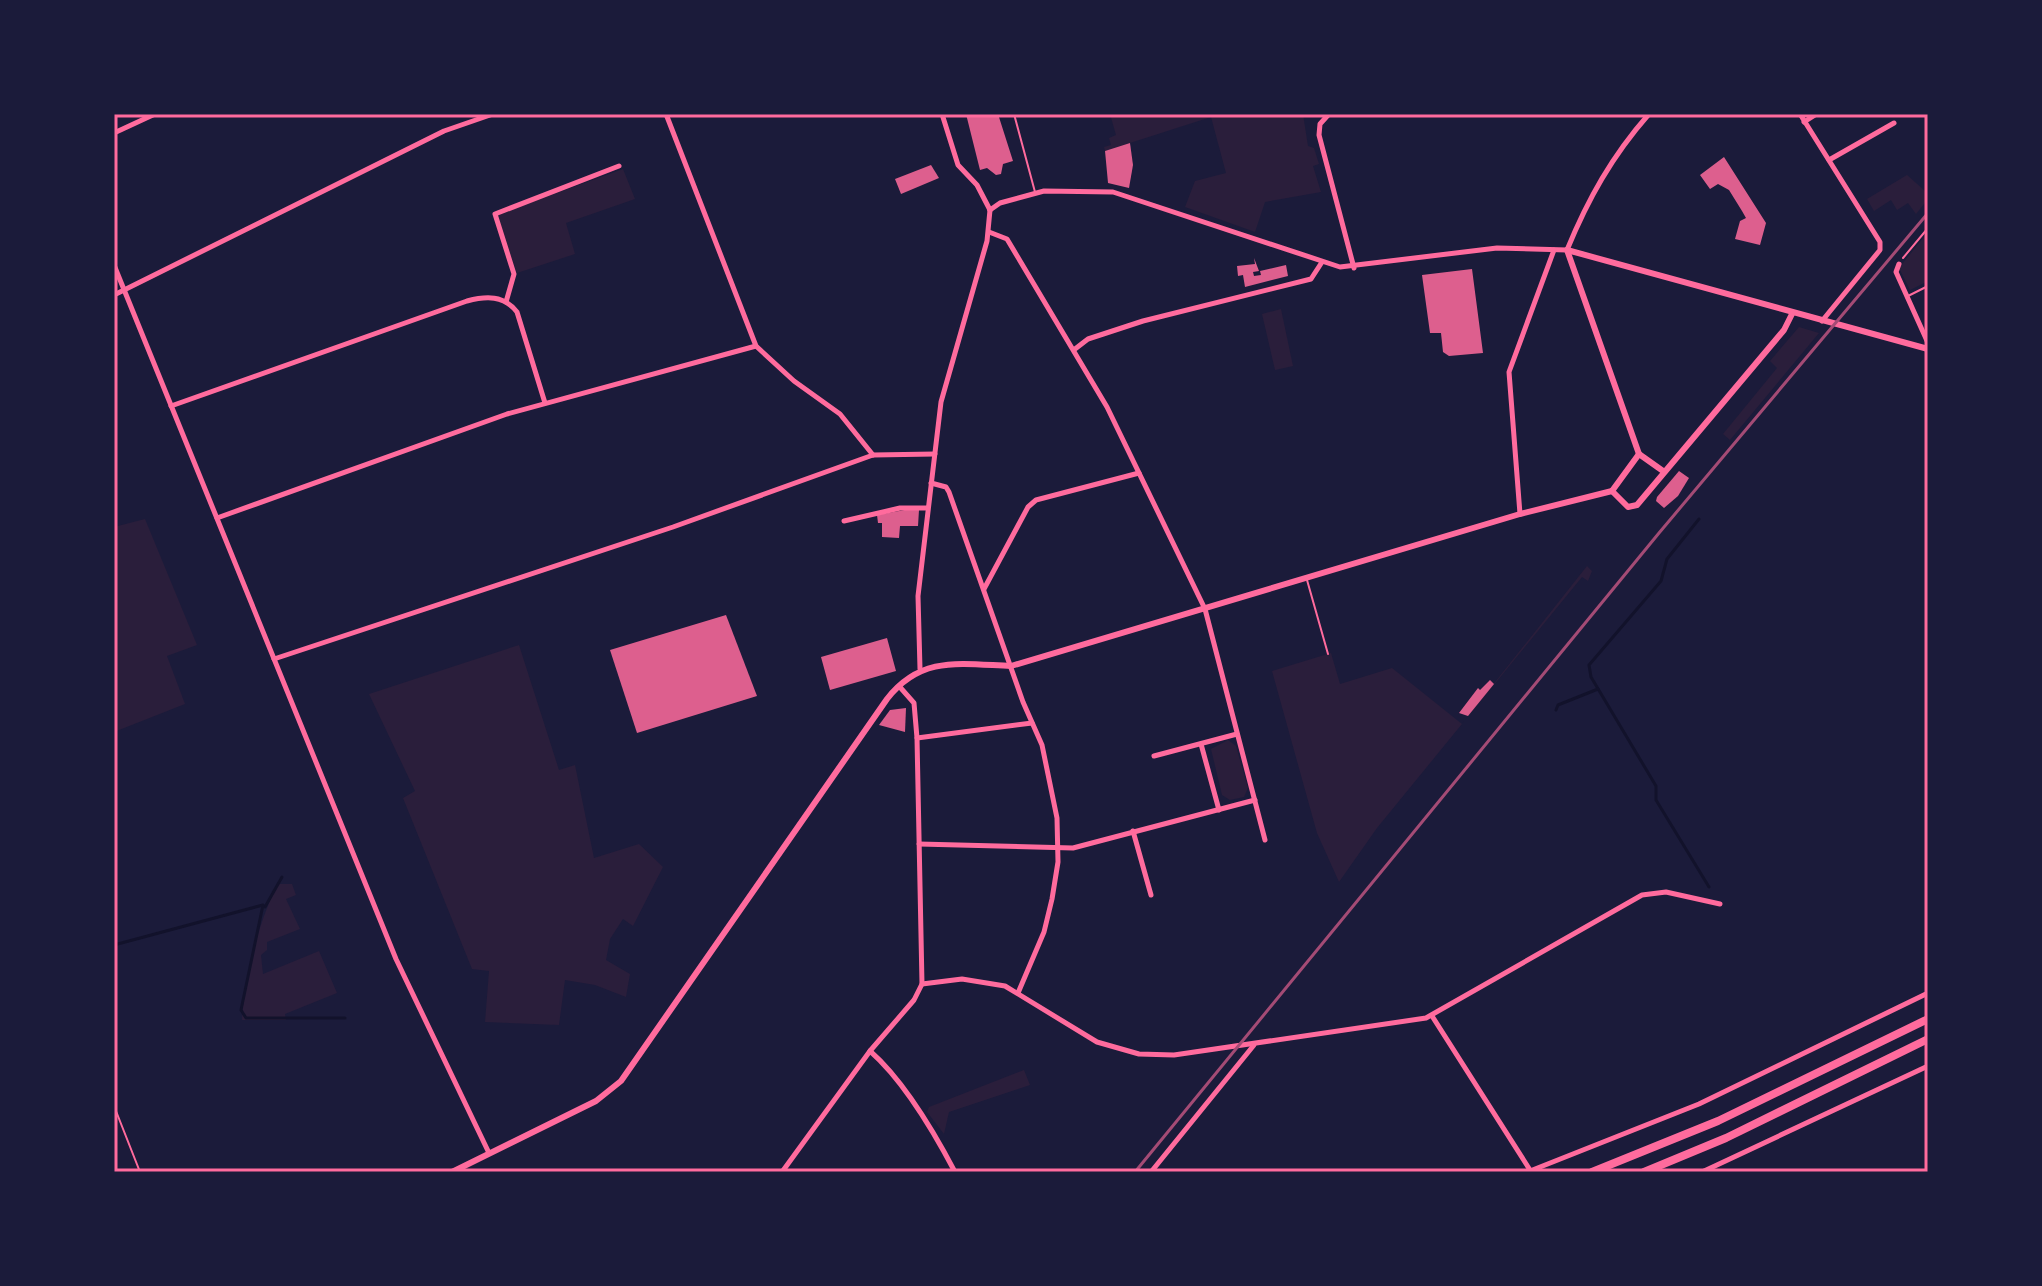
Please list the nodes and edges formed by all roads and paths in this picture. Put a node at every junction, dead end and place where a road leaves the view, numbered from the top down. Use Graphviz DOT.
graph roads {
  1 [pos="155,114"];
  2 [pos="493,114"];
  3 [pos="666,114"];
  4 [pos="942,114"];
  5 [pos="1014,114"];
  6 [pos="1329,114"];
  7 [pos="1649,114"];
  8 [pos="1800,114"];
  9 [pos="1815,115"];
  10 [pos="1804,122"];
  11 [pos="1894,123"];
  12 [pos="114,133"];
  13 [pos="1829,160"];
  14 [pos="619,166"];
  15 [pos="1036,193"];
  16 [pos="990,210"];
  17 [pos="1928,228"];
  18 [pos="989,232"];
  19 [pos="1554,250"];
  20 [pos="1567,250"];
  21 [pos="1322,262"];
  22 [pos="1899,264"];
  23 [pos="114,265"];
  24 [pos="1354,268"];
  25 [pos="1928,286"];
  26 [pos="124,290"];
  27 [pos="114,295"];
  28 [pos="1907,296"];
  29 [pos="506,302"];
  30 [pos="1792,314"];
  31 [pos="1821,322"];
  32 [pos="1928,343"];
  33 [pos="756,346"];
  34 [pos="1075,349"];
  35 [pos="1928,349"];
  36 [pos="545,403"];
  37 [pos="171,406"];
  38 [pos="935,454"];
  39 [pos="1639,454"];
  40 [pos="873,455"];
  41 [pos="1663,471"];
  42 [pos="1139,473"];
  43 [pos="931,483"];
  44 [pos="1612,491"];
  45 [pos="927,508"];
  46 [pos="1520,514"];
  47 [pos="217,518"];
  48 [pos="844,521"];
  49 [pos="1306,579"];
  50 [pos="984,589"];
  51 [pos="1205,609"];
  52 [pos="1328,654"];
  53 [pos="274,659"];
  54 [pos="1011,666"];
  55 [pos="920,669"];
  56 [pos="899,686"];
  57 [pos="1032,723"];
  58 [pos="1237,734"];
  59 [pos="917,738"];
  60 [pos="1201,744"];
  61 [pos="1154,756"];
  62 [pos="1255,800"];
  63 [pos="1219,810"];
  64 [pos="1133,831"];
  65 [pos="1265,840"];
  66 [pos="919,844"];
  67 [pos="1059,847"];
  68 [pos="1151,895"];
  69 [pos="1720,904"];
  70 [pos="922,984"];
  71 [pos="1018,993"];
  72 [pos="1928,993"];
  73 [pos="1432,1016"];
  74 [pos="1928,1019"];
  75 [pos="1928,1039"];
  76 [pos="1254,1045"];
  77 [pos="870,1051"];
  78 [pos="1928,1066"];
  79 [pos="114,1106"];
  80 [pos="489,1153"];
  81 [pos="469,1164"];
  82 [pos="1531,1171"];
  83 [pos="140,1172"];
  84 [pos="452,1172"];
  85 [pos="471,1172"];
  86 [pos="782,1172"];
  87 [pos="955,1172"];
  88 [pos="1151,1172"];
  89 [pos="1592,1172"];
  90 [pos="1644,1172"];
  91 [pos="1702,1172"];
  1 -- 12 [label="street"];
  2 -- 26 [label="street"];
  3 -- 33 [label="street"];
  4 -- 16 [label="street"];
  5 -- 15 [label="lane"];
  6 -- 24 [label="street"];
  7 -- 20 [label="street"];
  8 -- 10 [label="street"];
  9 -- 10 [label="street"];
  10 -- 13 [label="street"];
  11 -- 13 [label="street"];
  13 -- 31 [label="street"];
  14 -- 29 [label="street"];
  15 -- 16 [label="street"];
  15 -- 21 [label="street"];
  16 -- 18 [label="street"];
  17 -- 22 [label="path"];
  18 -- 34 [label="street"];
  18 -- 38 [label="street"];
  19 -- 20 [label="street"];
  19 -- 24 [label="street"];
  19 -- 46 [label="street"];
  20 -- 30 [label="street"];
  20 -- 39 [label="street"];
  21 -- 24 [label="street"];
  21 -- 34 [label="street"];
  22 -- 28 [label="street"];
  23 -- 26 [label="street"];
  25 -- 28 [label="lane"];
  26 -- 27 [label="street"];
  26 -- 37 [label="street"];
  28 -- 32 [label="street"];
  29 -- 36 [label="street"];
  29 -- 37 [label="street"];
  30 -- 31 [label="street"];
  30 -- 41 [label="street"];
  31 -- 35 [label="street"];
  33 -- 36 [label="street"];
  33 -- 40 [label="street"];
  34 -- 42 [label="street"];
  36 -- 47 [label="street"];
  37 -- 47 [label="street"];
  38 -- 40 [label="street"];
  38 -- 43 [label="street"];
  39 -- 41 [label="street"];
  39 -- 44 [label="street"];
  40 -- 53 [label="street"];
  41 -- 44 [label="street"];
  42 -- 50 [label="street"];
  42 -- 51 [label="street"];
  43 -- 45 [label="street"];
  43 -- 50 [label="street"];
  44 -- 46 [label="street"];
  45 -- 48 [label="street"];
  45 -- 55 [label="street"];
  46 -- 49 [label="street"];
  47 -- 53 [label="street"];
  49 -- 51 [label="street"];
  49 -- 52 [label="lane"];
  50 -- 54 [label="street"];
  51 -- 54 [label="street"];
  51 -- 58 [label="street"];
  53 -- 80 [label="street"];
  54 -- 55 [label="street"];
  54 -- 57 [label="street"];
  55 -- 56 [label="street"];
  56 -- 59 [label="street"];
  56 -- 80 [label="street"];
  57 -- 59 [label="street"];
  57 -- 67 [label="street"];
  58 -- 60 [label="street"];
  58 -- 62 [label="street"];
  59 -- 66 [label="street"];
  60 -- 61 [label="street"];
  60 -- 63 [label="street"];
  62 -- 63 [label="street"];
  62 -- 65 [label="street"];
  63 -- 64 [label="street"];
  64 -- 67 [label="street"];
  64 -- 68 [label="street"];
  66 -- 67 [label="street"];
  66 -- 70 [label="street"];
  67 -- 71 [label="street"];
  69 -- 73 [label="street"];
  70 -- 71 [label="street"];
  70 -- 77 [label="street"];
  71 -- 76 [label="street"];
  72 -- 82 [label="street"];
  73 -- 76 [label="street"];
  73 -- 82 [label="street"];
  74 -- 89 [label="highway"];
  75 -- 90 [label="highway"];
  76 -- 88 [label="street"];
  77 -- 86 [label="street"];
  77 -- 87 [label="street"];
  78 -- 91 [label="street"];
  79 -- 83 [label="path"];
  80 -- 81 [label="street"];
  81 -- 84 [label="street"];
  81 -- 85 [label="street"];
}
